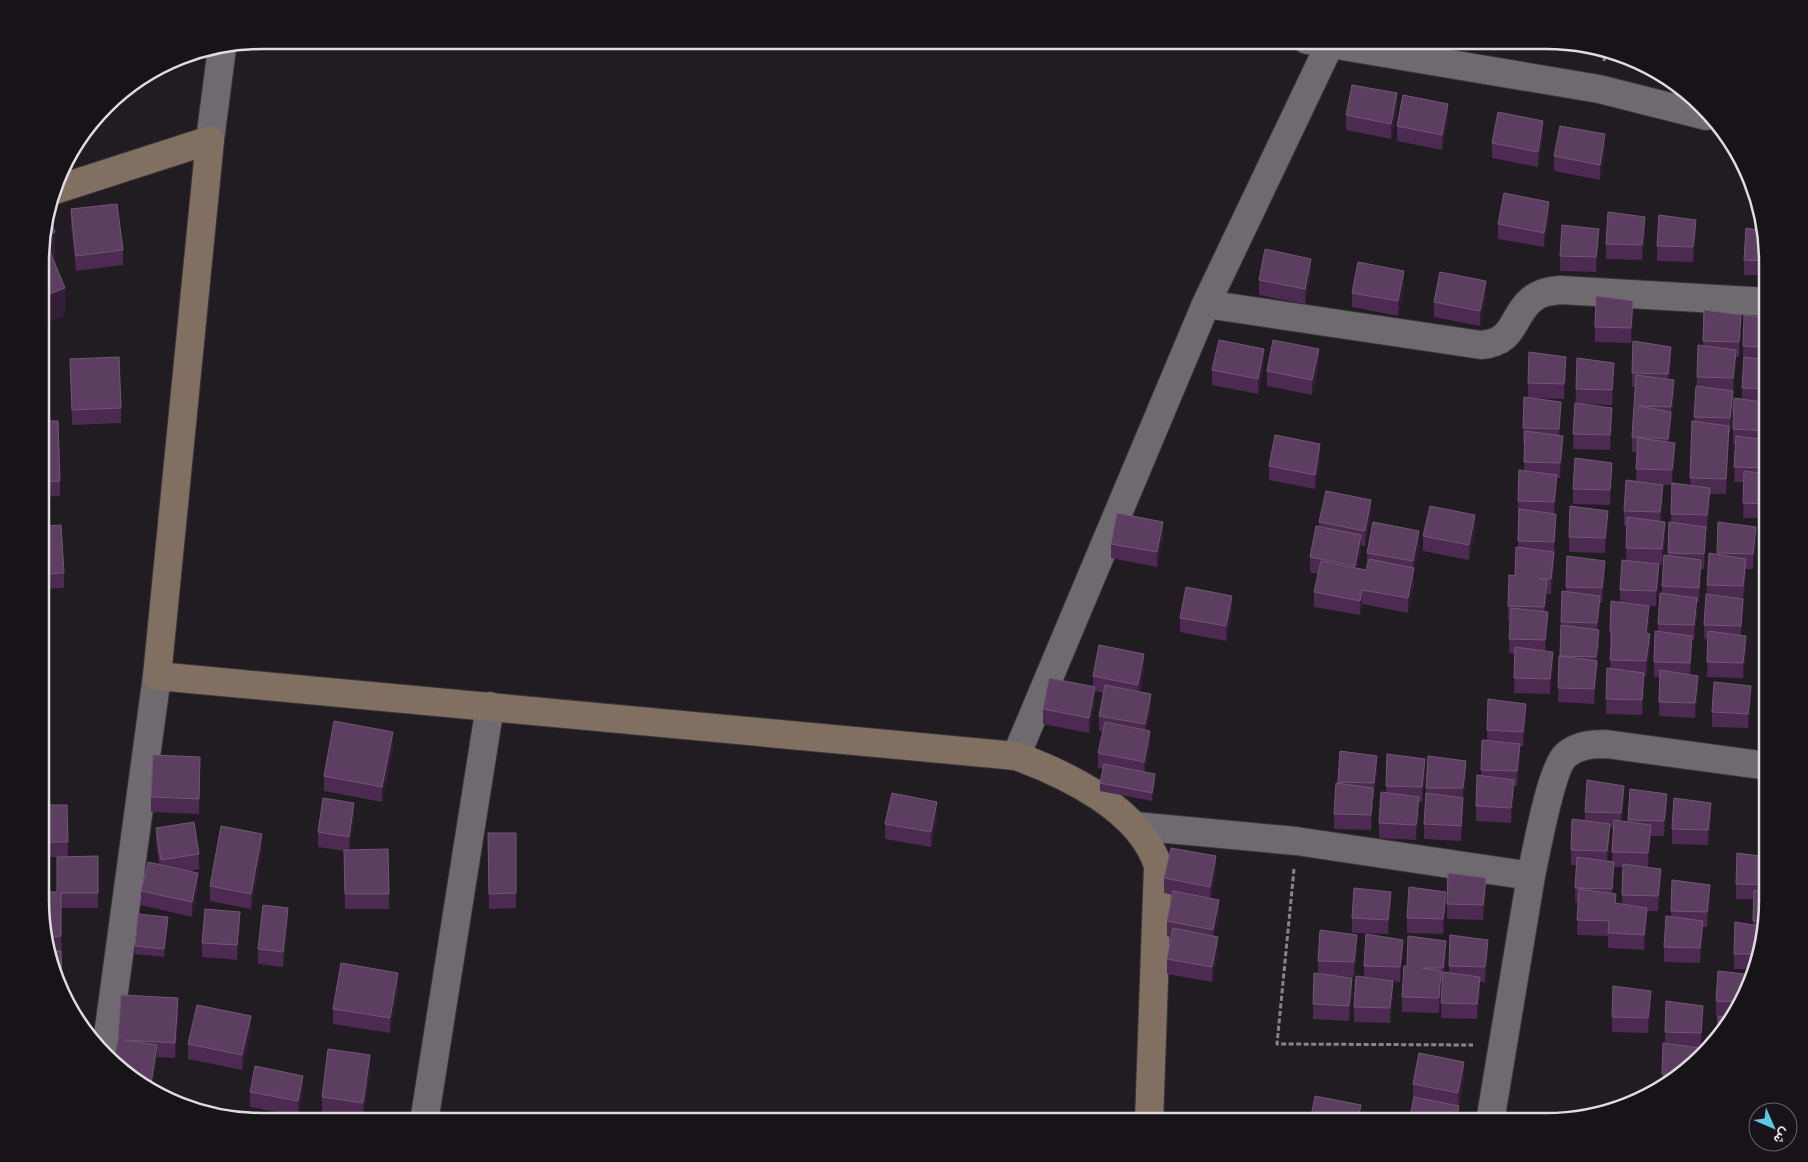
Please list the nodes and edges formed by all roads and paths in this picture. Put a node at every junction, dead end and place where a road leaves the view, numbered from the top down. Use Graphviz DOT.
graph roads {
  1 [pos="1315,49"];
  2 [pos="1360,49"];
  3 [pos="221,53"];
  4 [pos="1700,115"];
  5 [pos="210,140"];
  6 [pos="62,188"];
  7 [pos="1759,301"];
  8 [pos="1206,304"];
  9 [pos="157,676"];
  10 [pos="490,706"];
  11 [pos="1016,756"];
  12 [pos="1759,765"];
  13 [pos="1135,826"];
  14 [pos="1296,841"];
  15 [pos="1530,876"];
  16 [pos="1501,1045"];
  17 [pos="107,1046"];
  18 [pos="425,1113"];
  19 [pos="1149,1113"];
  20 [pos="1491,1113"];
  1 -- 8 [label="street"];
  2 -- 4 [label="street"];
  3 -- 5 [label="street"];
  5 -- 6 [label="street"];
  5 -- 9 [label="street"];
  7 -- 8 [label="street"];
  8 -- 11 [label="street"];
  9 -- 10 [label="street"];
  9 -- 17 [label="street"];
  10 -- 11 [label="street"];
  10 -- 18 [label="street"];
  11 -- 13 [label="street"];
  12 -- 15 [label="street"];
  13 -- 14 [label="street"];
  13 -- 19 [label="street"];
  14 -- 15 [label="street"];
  14 -- 16 [label="path"];
  15 -- 16 [label="street"];
  16 -- 20 [label="street"];
}
